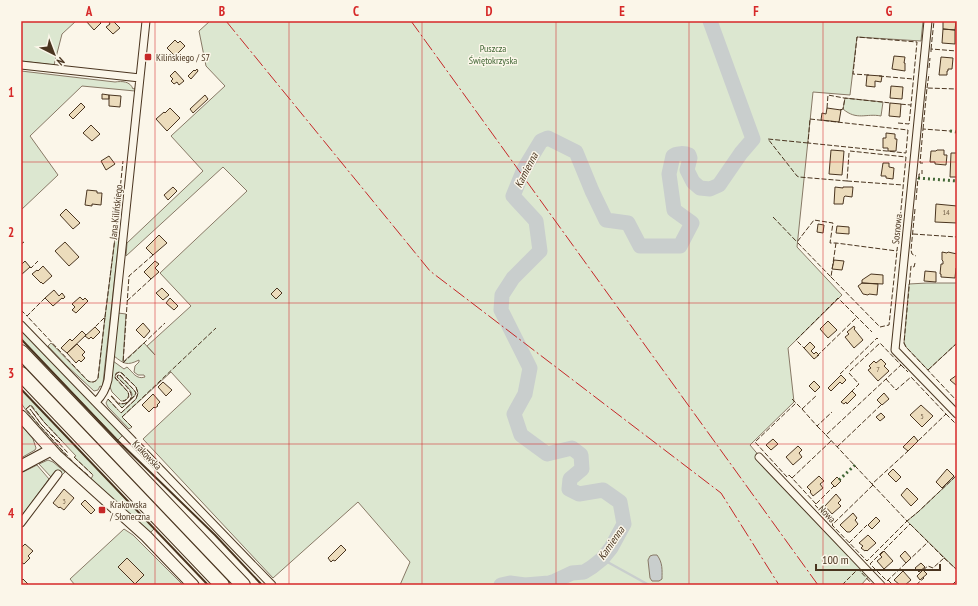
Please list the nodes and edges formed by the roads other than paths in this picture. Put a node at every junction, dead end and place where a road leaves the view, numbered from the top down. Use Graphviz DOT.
graph roads {
  1 [pos="146,21"];
  2 [pos="928,21"];
  3 [pos="21,65"];
  4 [pos="140,78"];
  5 [pos="21,325"];
  6 [pos="21,352"];
  7 [pos="21,374"];
  8 [pos="96,402"];
  9 [pos="957,414"];
  10 [pos="21,416"];
  11 [pos="51,450"];
  12 [pos="759,457"];
  13 [pos="21,466"];
  14 [pos="58,474"];
  15 [pos="21,523"];
  16 [pos="193,585"];
  17 [pos="222,585"];
  18 [pos="243,585"];
  19 [pos="272,585"];
  20 [pos="881,585"];
  1 -- 4 [label="street, Jana Kilińskiego"];
  2 -- 9 [label="street, Sosnowa"];
  3 -- 4 [label="street"];
  4 -- 8 [label="street, Jana Kilińskiego"];
  5 -- 8 [label="street, Krakowska"];
  6 -- 18 [label="highway"];
  7 -- 17 [label="highway"];
  8 -- 19 [label="street, Krakowska"];
  10 -- 11 [label="street"];
  11 -- 13 [label="street"];
  11 -- 16 [label="street"];
  12 -- 20 [label="street, Nowa"];
  14 -- 15 [label="street"];
}
